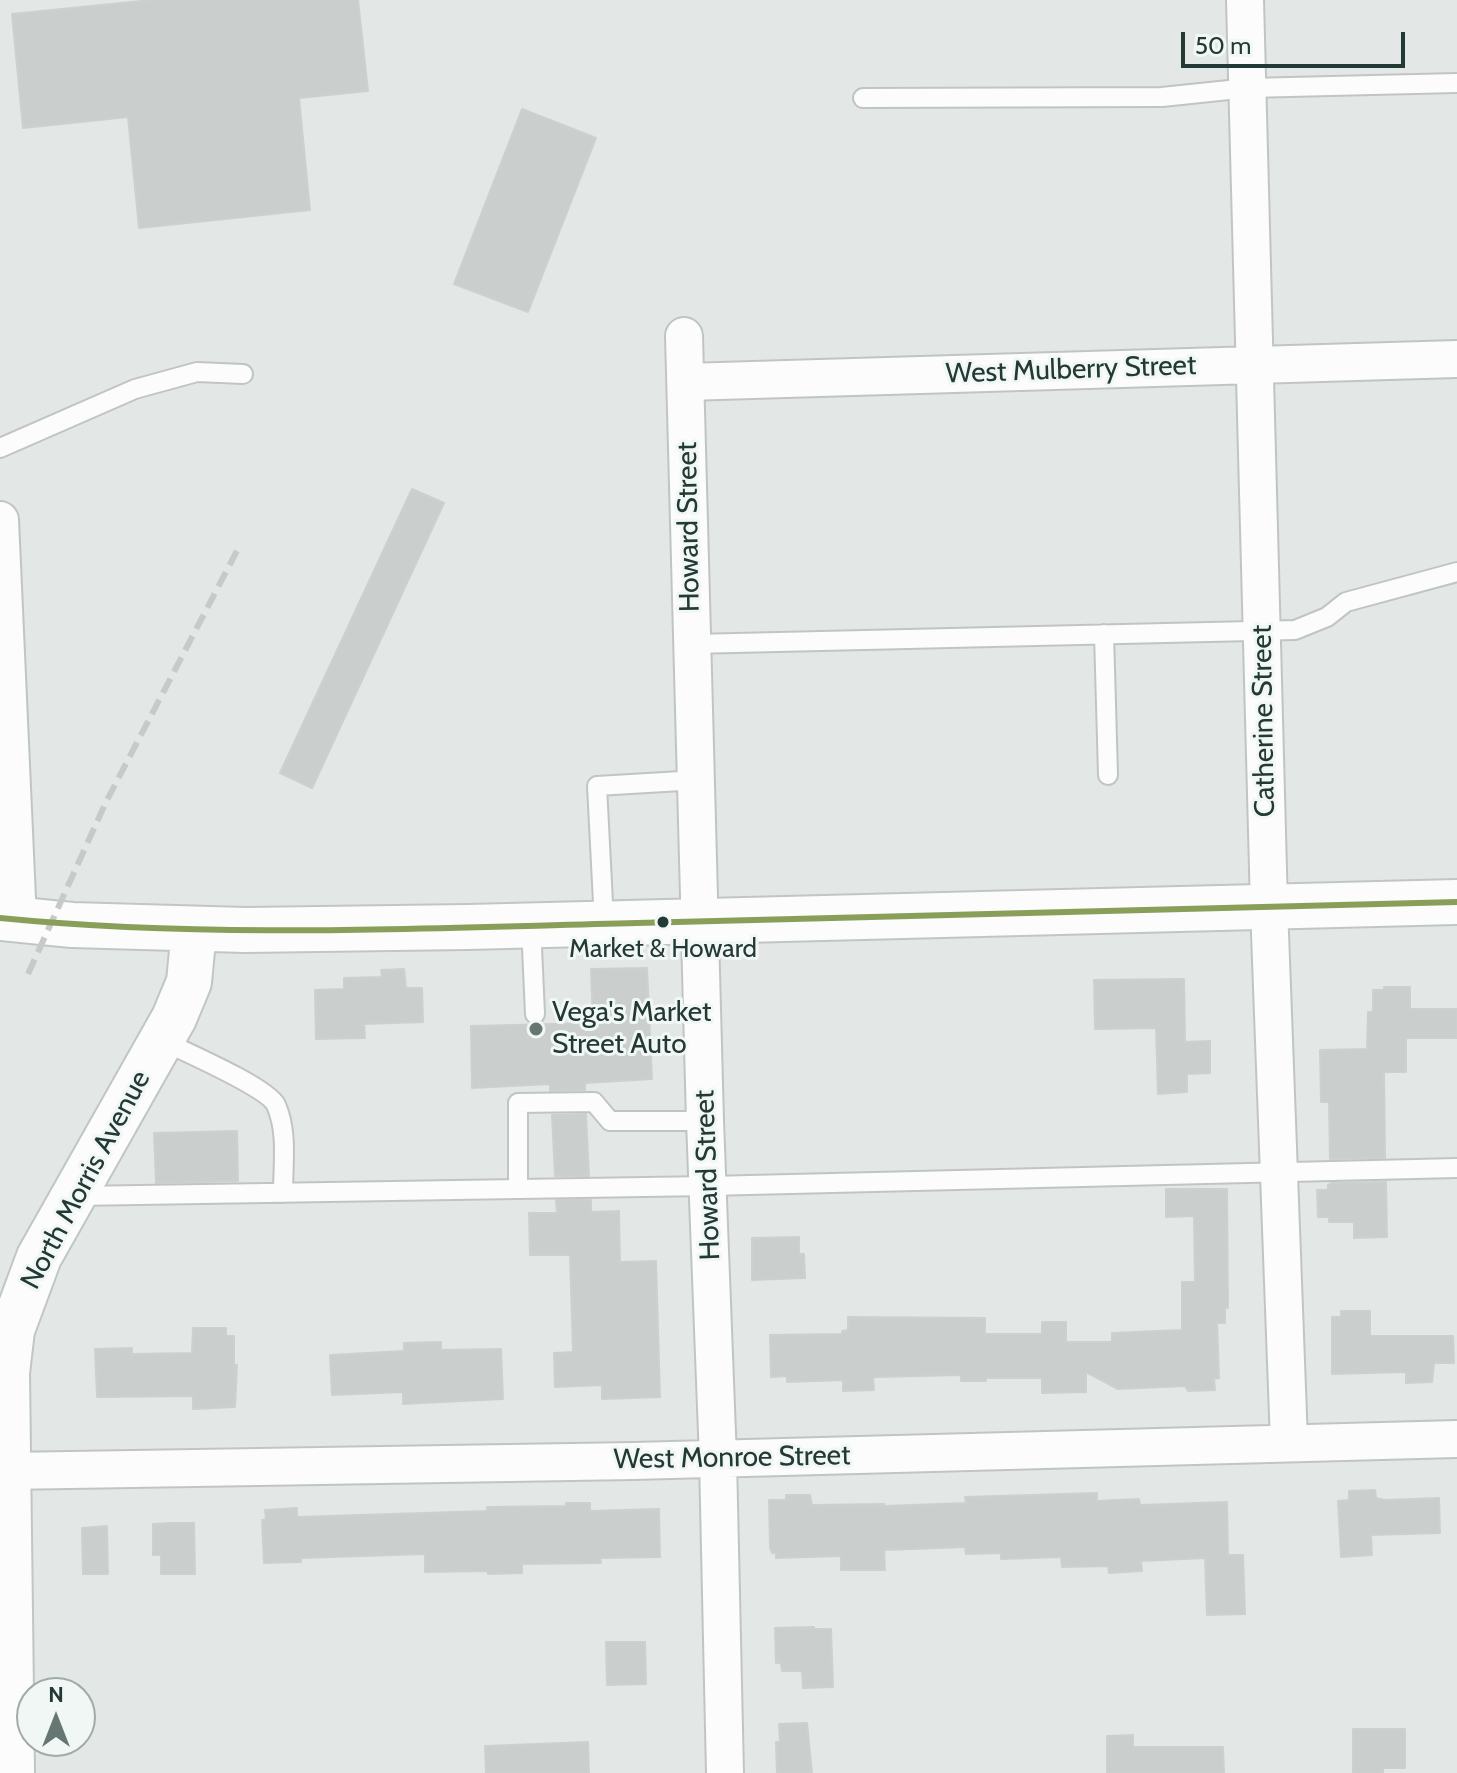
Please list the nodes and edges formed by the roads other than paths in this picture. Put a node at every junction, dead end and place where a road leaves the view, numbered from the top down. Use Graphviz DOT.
graph roads {
  1 [pos="1245,0"];
  2 [pos="1457,83"];
  3 [pos="1248,88"];
  4 [pos="863,98"];
  5 [pos="684,336"];
  6 [pos="1457,359"];
  7 [pos="1255,364"];
  8 [pos="243,374"];
  9 [pos="686,382"];
  10 [pos="0,448"];
  11 [pos="0,520"];
  12 [pos="1457,572"];
  13 [pos="1262,631"];
  14 [pos="1104,634"];
  15 [pos="692,644"];
  16 [pos="1108,775"];
  17 [pos="698,780"];
  18 [pos="1457,902"];
  19 [pos="1269,907"];
  20 [pos="9,919"];
  21 [pos="702,920"];
  22 [pos="604,922"];
  23 [pos="531,925"];
  24 [pos="194,930"];
  25 [pos="535,1014"];
  26 [pos="161,1040"];
  27 [pos="705,1121"];
  28 [pos="1457,1168"];
  29 [pos="1279,1172"];
  30 [pos="708,1186"];
  31 [pos="518,1189"];
  32 [pos="283,1193"];
  33 [pos="72,1196"];
  34 [pos="1457,1439"];
  35 [pos="1289,1442"];
  36 [pos="718,1459"];
  37 [pos="3,1471"];
  38 [pos="5,1632"];
  39 [pos="12,1773"];
  40 [pos="725,1773"];
  1 -- 3 [label="street, Catherine Street"];
  2 -- 3 [label="lane"];
  3 -- 4 [label="lane"];
  3 -- 7 [label="street, Catherine Street"];
  5 -- 9 [label="street, Howard Street"];
  6 -- 7 [label="street, West Mulberry Street"];
  7 -- 9 [label="street, West Mulberry Street"];
  7 -- 13 [label="street, Catherine Street"];
  8 -- 10 [label="lane"];
  9 -- 15 [label="street, Howard Street"];
  11 -- 20 [label="street"];
  12 -- 13 [label="lane"];
  13 -- 14 [label="lane"];
  13 -- 19 [label="street, Catherine Street"];
  14 -- 15 [label="lane"];
  14 -- 16 [label="lane"];
  15 -- 17 [label="street, Howard Street"];
  17 -- 21 [label="street, Howard Street"];
  17 -- 22 [label="lane"];
  18 -- 19 [label="street"];
  19 -- 21 [label="street"];
  19 -- 29 [label="street, Catherine Street"];
  20 -- 24 [label="street"];
  21 -- 22 [label="street"];
  21 -- 27 [label="street, Howard Street"];
  22 -- 23 [label="street"];
  23 -- 24 [label="street"];
  23 -- 25 [label="lane"];
  24 -- 26 [label="street, North Morris Avenue"];
  26 -- 32 [label="lane"];
  26 -- 33 [label="street, North Morris Avenue"];
  27 -- 30 [label="street, Howard Street"];
  27 -- 31 [label="lane"];
  28 -- 29 [label="lane"];
  29 -- 30 [label="lane"];
  29 -- 35 [label="street, Catherine Street"];
  30 -- 31 [label="lane"];
  30 -- 36 [label="street, Howard Street"];
  31 -- 32 [label="lane"];
  32 -- 33 [label="lane"];
  33 -- 37 [label="street, North Morris Avenue"];
  34 -- 35 [label="street, West Monroe Street"];
  35 -- 36 [label="street, West Monroe Street"];
  36 -- 37 [label="street, West Monroe Street"];
  36 -- 40 [label="street, Howard Street"];
  37 -- 38 [label="street, North Morris Avenue"];
  38 -- 39 [label="street, North Morris Avenue"];
}
